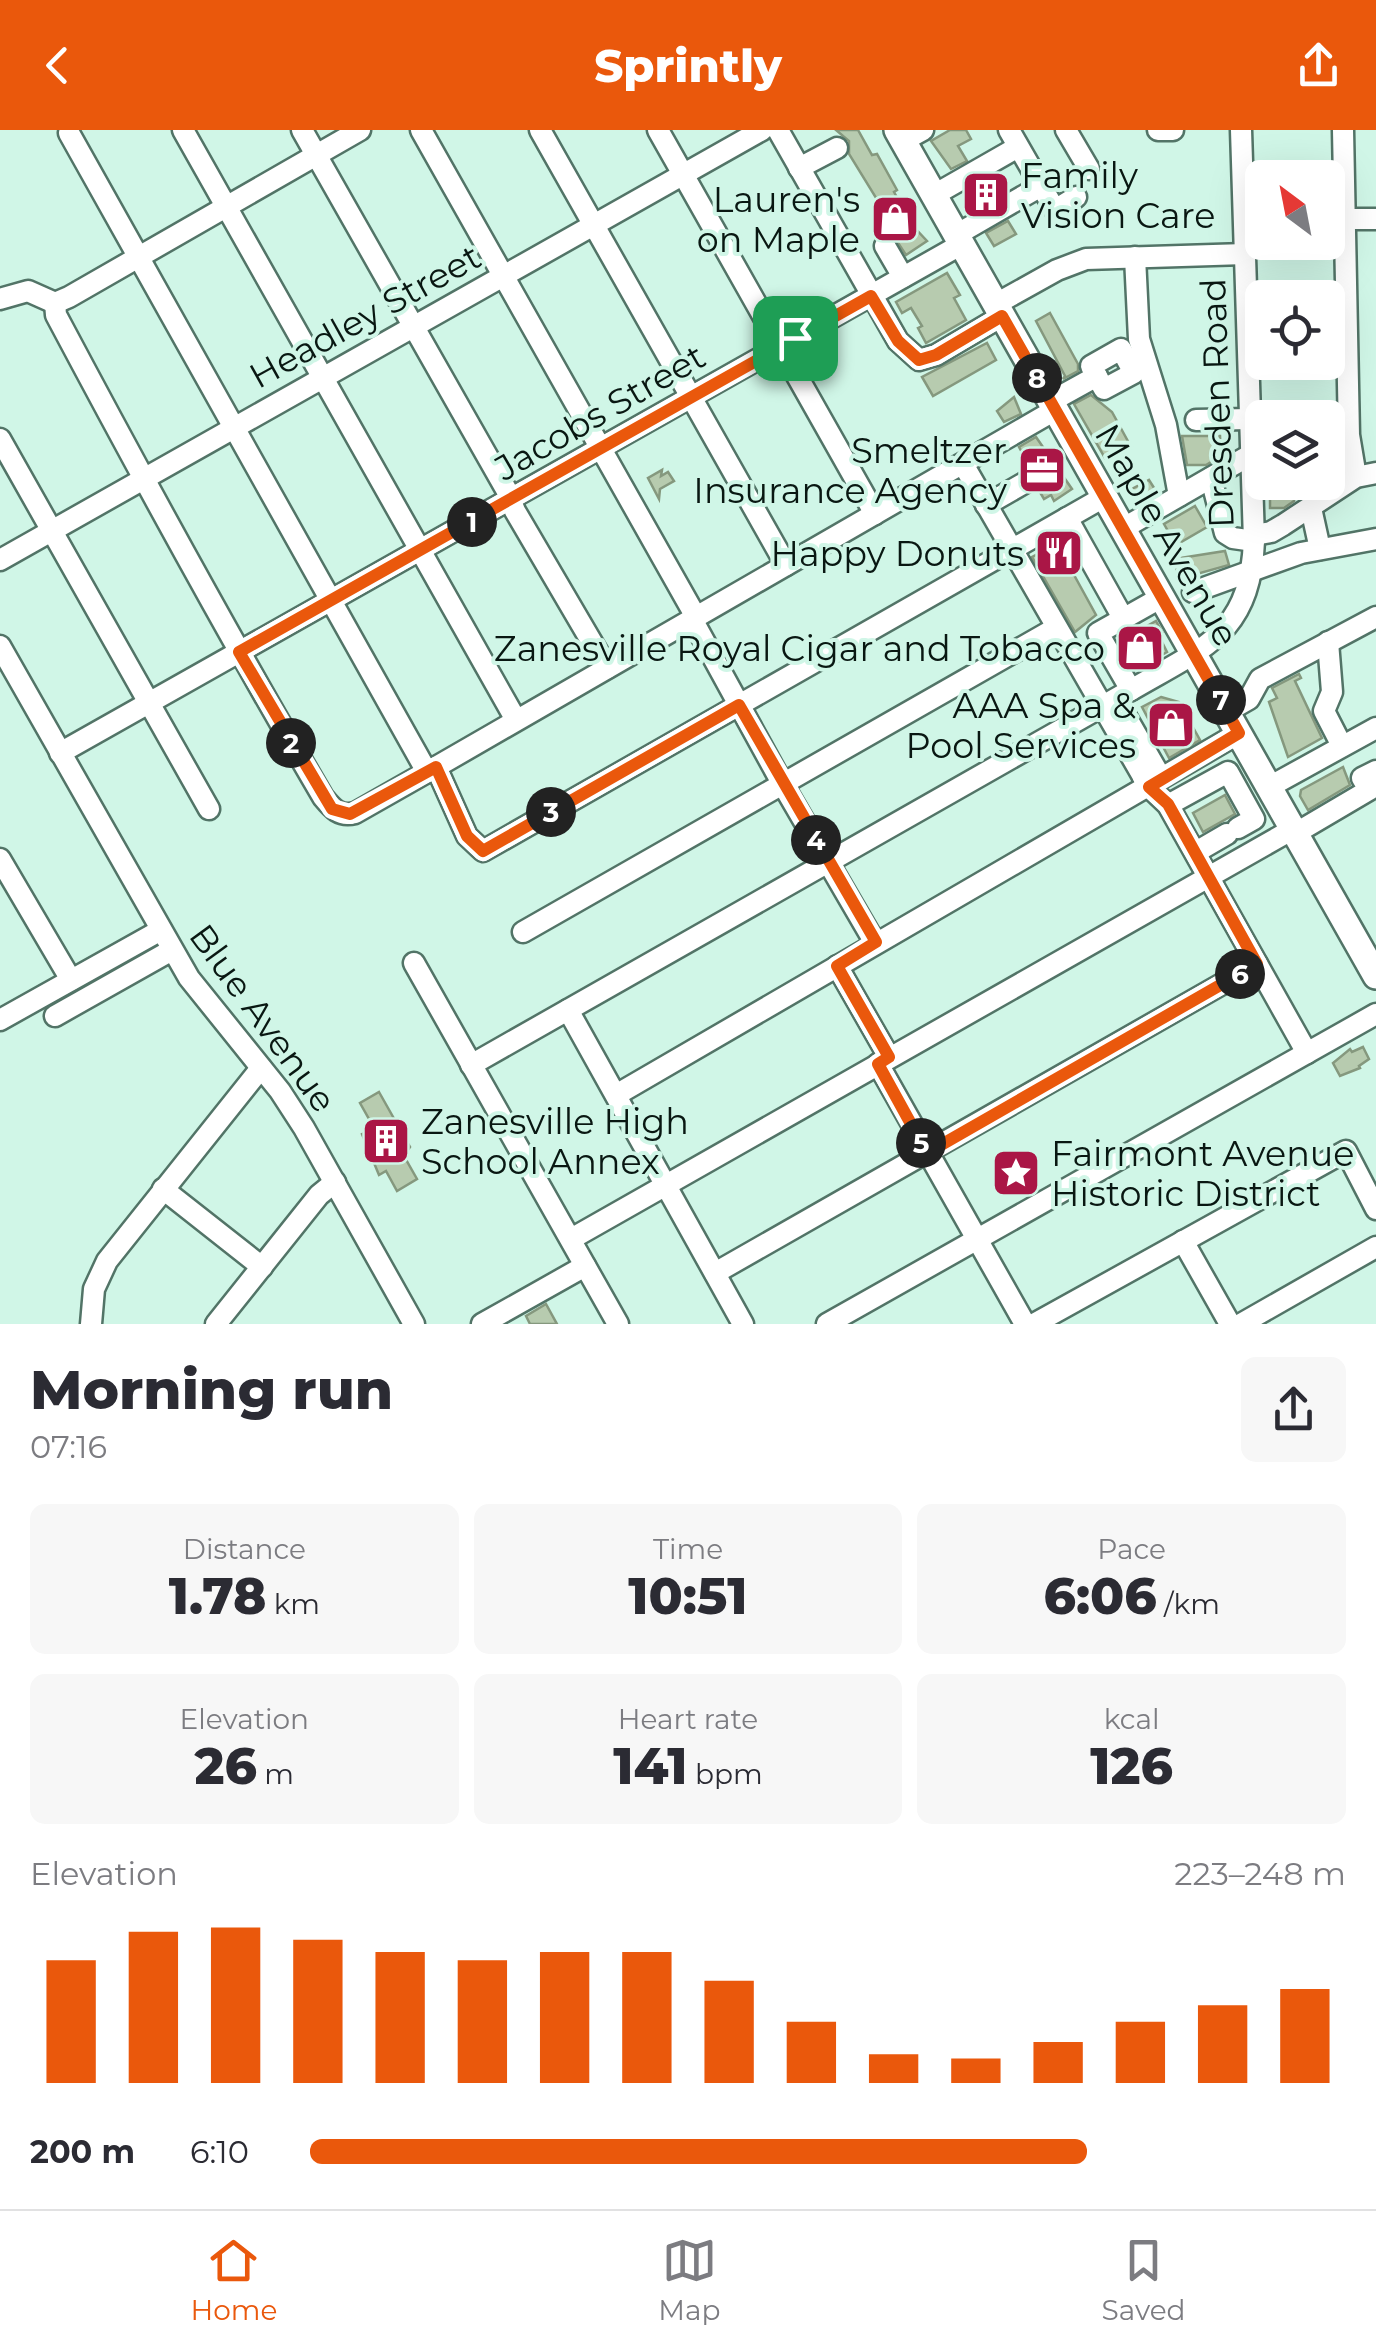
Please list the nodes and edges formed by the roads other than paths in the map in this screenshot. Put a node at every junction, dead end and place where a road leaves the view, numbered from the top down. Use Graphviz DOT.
graph roads {
  1 [pos="183,130"];
  2 [pos="302,130"];
  3 [pos="360,130"];
  4 [pos="421,130"];
  5 [pos="540,130"];
  6 [pos="658,130"];
  7 [pos="762,130"];
  8 [pos="778,130"];
  9 [pos="1066,130"];
  10 [pos="1158,130"];
  11 [pos="1173,130"];
  12 [pos="1241,130"];
  13 [pos="1343,130"];
  14 [pos="69,133"];
  15 [pos="908,134"];
  16 [pos="1014,139"];
  17 [pos="837,148"];
  18 [pos="317,155"];
  19 [pos="1245,160"];
  20 [pos="1341,160"];
  21 [pos="800,168"];
  22 [pos="1089,169"];
  23 [pos="683,175"];
  24 [pos="1041,186"];
  25 [pos="934,195"];
  26 [pos="1076,197"];
  27 [pos="226,207"];
  28 [pos="1376,219"];
  29 [pos="1345,220"];
  30 [pos="593,226"];
  31 [pos="959,240"];
  32 [pos="885,246"];
  33 [pos="1245,254"];
  34 [pos="1135,257"];
  35 [pos="138,259"];
  36 [pos="1245,260"];
  37 [pos="1338,260"];
  38 [pos="503,277"];
  39 [pos="903,278"];
  40 [pos="871,296"];
  41 [pos="0,299"];
  42 [pos="55,303"];
  43 [pos="999,310"];
  44 [pos="412,327"];
  45 [pos="781,346"];
  46 [pos="1096,376"];
  47 [pos="322,378"];
  48 [pos="692,397"];
  49 [pos="1249,400"];
  50 [pos="1052,406"];
  51 [pos="1245,419"];
  52 [pos="1196,420"];
  53 [pos="233,427"];
  54 [pos="0,439"];
  55 [pos="600,449"];
  56 [pos="1245,458"];
  57 [pos="962,464"];
  58 [pos="1366,476"];
  59 [pos="142,478"];
  60 [pos="1211,478"];
  61 [pos="1026,482"];
  62 [pos="1179,496"];
  63 [pos="1104,497"];
  64 [pos="511,500"];
  65 [pos="1253,500"];
  66 [pos="986,505"];
  67 [pos="1311,508"];
  68 [pos="875,514"];
  69 [pos="1067,518"];
  70 [pos="1122,529"];
  71 [pos="52,530"];
  72 [pos="1254,538"];
  73 [pos="1376,539"];
  74 [pos="1320,549"];
  75 [pos="1012,550"];
  76 [pos="421,551"];
  77 [pos="0,560"];
  78 [pos="786,565"];
  79 [pos="1253,571"];
  80 [pos="1193,592"];
  81 [pos="1162,597"];
  82 [pos="330,600"];
  83 [pos="1376,617"];
  84 [pos="694,618"];
  85 [pos="1124,618"];
  86 [pos="1056,628"];
  87 [pos="1328,642"];
  88 [pos="0,646"];
  89 [pos="239,652"];
  90 [pos="1195,652"];
  91 [pos="607,668"];
  92 [pos="1131,690"];
  93 [pos="149,703"];
  94 [pos="739,705"];
  95 [pos="1102,706"];
  96 [pos="1125,715"];
  97 [pos="516,720"];
  98 [pos="1233,722"];
  99 [pos="1376,728"];
  100 [pos="1342,746"];
  101 [pos="60,753"];
  102 [pos="432,769"];
  103 [pos="1376,771"];
  104 [pos="1146,782"];
  105 [pos="783,785"];
  106 [pos="1269,787"];
  107 [pos="1174,802"];
  108 [pos="209,810"];
  109 [pos="1295,831"];
  110 [pos="1201,849"];
  111 [pos="0,859"];
  112 [pos="828,862"];
  113 [pos="1210,876"];
  114 [pos="160,930"];
  115 [pos="523,932"];
  116 [pos="876,942"];
  117 [pos="172,950"];
  118 [pos="414,963"];
  119 [pos="1257,964"];
  120 [pos="837,966"];
  121 [pos="1376,976"];
  122 [pos="71,980"];
  123 [pos="568,1010"];
  124 [pos="1376,1014"];
  125 [pos="55,1016"];
  126 [pos="0,1020"];
  127 [pos="1306,1053"];
  128 [pos="884,1061"];
  129 [pos="472,1065"];
  130 [pos="261,1068"];
  131 [pos="616,1094"];
  132 [pos="927,1153"];
  133 [pos="334,1182"];
  134 [pos="664,1185"];
  135 [pos="163,1190"];
  136 [pos="1376,1209"];
  137 [pos="570,1239"];
  138 [pos="977,1240"];
  139 [pos="1182,1240"];
  140 [pos="1376,1247"];
  141 [pos="585,1266"];
  142 [pos="262,1267"];
  143 [pos="715,1273"];
  144 [pos="92,1324"];
  145 [pos="216,1324"];
  146 [pos="414,1324"];
  147 [pos="482,1324"];
  148 [pos="618,1324"];
  149 [pos="743,1324"];
  150 [pos="827,1324"];
  151 [pos="1025,1324"];
  152 [pos="1034,1324"];
  153 [pos="1230,1324"];
  154 [pos="1240,1324"];
  1 -- 27 [label="street"];
  2 -- 18 [label="street"];
  3 -- 18 [label="street"];
  4 -- 38 [label="street"];
  5 -- 30 [label="street"];
  6 -- 23 [label="street"];
  7 -- 23 [label="street, Headley Street"];
  8 -- 21 [label="street"];
  9 -- 22 [label="street"];
  10 -- 11 [label="street"];
  12 -- 19 [label="street, Dresden Road"];
  13 -- 20 [label="street"];
  14 -- 35 [label="street"];
  15 -- 25 [label="main road, Maple Avenue"];
  16 -- 24 [label="street"];
  16 -- 25 [label="street"];
  17 -- 21 [label="street"];
  18 -- 27 [label="street"];
  18 -- 44 [label="street"];
  21 -- 40 [label="street"];
  23 -- 30 [label="street, Headley Street"];
  23 -- 45 [label="street"];
  24 -- 26 [label="street"];
  24 -- 31 [label="street, Jacobs Street"];
  25 -- 31 [label="main road, Maple Avenue"];
  27 -- 35 [label="street"];
  27 -- 47 [label="street"];
  28 -- 29 [label="street"];
  30 -- 38 [label="street, Headley Street"];
  30 -- 48 [label="street"];
  31 -- 39 [label="street, Jacobs Street"];
  31 -- 43 [label="main road, Maple Avenue"];
  32 -- 39 [label="street"];
  33 -- 34 [label="street"];
  34 -- 43 [label="street"];
  34 -- 62 [label="street"];
  35 -- 42 [label="street"];
  35 -- 53 [label="street"];
  36 -- 49 [label="street, Dresden Road"];
  37 -- 58 [label="street"];
  38 -- 44 [label="street, Headley Street"];
  38 -- 55 [label="street"];
  39 -- 40 [label="street, Jacobs Street"];
  40 -- 43 [label="street"];
  40 -- 45 [label="street, Jacobs Street"];
  41 -- 42 [label="street"];
  42 -- 59 [label="street"];
  43 -- 50 [label="main road, Maple Avenue"];
  44 -- 47 [label="street, Headley Street"];
  44 -- 64 [label="street"];
  45 -- 48 [label="street, Jacobs Street"];
  45 -- 68 [label="street"];
  46 -- 50 [label="street"];
  47 -- 53 [label="street, Headley Street"];
  47 -- 76 [label="street"];
  48 -- 55 [label="street, Jacobs Street"];
  48 -- 78 [label="street"];
  50 -- 57 [label="street"];
  50 -- 63 [label="main road, Maple Avenue"];
  51 -- 52 [label="street"];
  53 -- 59 [label="street, Headley Street"];
  53 -- 82 [label="street"];
  54 -- 71 [label="street"];
  55 -- 64 [label="street, Jacobs Street"];
  55 -- 84 [label="street"];
  56 -- 60 [label="street"];
  57 -- 66 [label="street"];
  57 -- 68 [label="street"];
  58 -- 67 [label="street"];
  59 -- 71 [label="street, Headley Street"];
  59 -- 89 [label="street"];
  60 -- 62 [label="street"];
  60 -- 72 [label="street"];
  61 -- 66 [label="street"];
  62 -- 70 [label="street"];
  63 -- 69 [label="street"];
  63 -- 70 [label="main road, Maple Avenue"];
  64 -- 76 [label="street, Jacobs Street"];
  64 -- 91 [label="street"];
  65 -- 72 [label="street, Dresden Road"];
  66 -- 75 [label="street"];
  67 -- 72 [label="street"];
  67 -- 74 [label="street"];
  68 -- 78 [label="street"];
  69 -- 75 [label="street"];
  69 -- 85 [label="street"];
  70 -- 81 [label="main road, Maple Avenue"];
  71 -- 77 [label="street, Headley Street"];
  71 -- 93 [label="street"];
  72 -- 79 [label="street, Dresden Road"];
  73 -- 74 [label="street"];
  74 -- 79 [label="street"];
  75 -- 86 [label="street"];
  75 -- 94 [label="street"];
  76 -- 82 [label="street, Jacobs Street"];
  76 -- 97 [label="street"];
  78 -- 84 [label="street"];
  79 -- 80 [label="street"];
  79 -- 90 [label="street, Dresden Road"];
  81 -- 85 [label="street"];
  81 -- 90 [label="main road, Maple Avenue"];
  82 -- 89 [label="street, Jacobs Street"];
  82 -- 102 [label="street"];
  83 -- 87 [label="street"];
  84 -- 91 [label="street"];
  84 -- 94 [label="street"];
  85 -- 92 [label="street"];
  86 -- 95 [label="street"];
  86 -- 105 [label="street"];
  87 -- 98 [label="street"];
  87 -- 100 [label="street"];
  88 -- 101 [label="street, Blue Avenue"];
  89 -- 93 [label="street, Jacobs Street"];
  89 -- 102 [label="street"];
  90 -- 92 [label="street, Dresden Road"];
  90 -- 98 [label="main road, Maple Avenue"];
  91 -- 97 [label="street"];
  92 -- 95 [label="street, Dresden Road"];
  93 -- 101 [label="street, Jacobs Street"];
  93 -- 108 [label="street"];
  94 -- 102 [label="street"];
  94 -- 105 [label="street"];
  95 -- 104 [label="street"];
  95 -- 112 [label="street, Dresden Road"];
  96 -- 104 [label="street"];
  97 -- 102 [label="street"];
  98 -- 104 [label="street"];
  98 -- 106 [label="main road, Maple Avenue"];
  99 -- 100 [label="street"];
  100 -- 106 [label="street"];
  101 -- 114 [label="street, Blue Avenue"];
  103 -- 109 [label="street"];
  104 -- 107 [label="street"];
  104 -- 116 [label="street"];
  105 -- 112 [label="street"];
  105 -- 115 [label="street"];
  106 -- 109 [label="main road, Maple Avenue"];
  107 -- 110 [label="street"];
  107 -- 110 [label="street"];
  109 -- 113 [label="street"];
  109 -- 121 [label="main road, Maple Avenue"];
  110 -- 113 [label="street"];
  111 -- 122 [label="street"];
  112 -- 116 [label="street"];
  112 -- 123 [label="street, Dresden Road"];
  113 -- 119 [label="street"];
  113 -- 128 [label="street"];
  114 -- 117 [label="street, Blue Avenue"];
  114 -- 122 [label="street"];
  116 -- 120 [label="street"];
  117 -- 125 [label="street"];
  117 -- 130 [label="street, Blue Avenue"];
  118 -- 129 [label="street"];
  119 -- 127 [label="street"];
  119 -- 132 [label="street"];
  120 -- 128 [label="street"];
  120 -- 131 [label="street"];
  122 -- 126 [label="street"];
  123 -- 129 [label="street, Dresden Road"];
  123 -- 131 [label="street"];
  124 -- 127 [label="street"];
  127 -- 138 [label="street"];
  128 -- 132 [label="street"];
  128 -- 134 [label="street"];
  129 -- 137 [label="street"];
  130 -- 133 [label="street, Blue Avenue"];
  130 -- 135 [label="street"];
  131 -- 134 [label="street"];
  132 -- 138 [label="street"];
  132 -- 143 [label="street"];
  133 -- 142 [label="street"];
  133 -- 146 [label="street, Blue Avenue"];
  134 -- 137 [label="street"];
  134 -- 143 [label="street"];
  135 -- 142 [label="street"];
  135 -- 144 [label="street"];
  136 -- 139 [label="street"];
  137 -- 141 [label="street"];
  138 -- 150 [label="street"];
  138 -- 151 [label="street"];
  139 -- 152 [label="street"];
  139 -- 153 [label="street"];
  140 -- 154 [label="street"];
  141 -- 147 [label="street"];
  141 -- 148 [label="street"];
  142 -- 145 [label="street"];
  143 -- 149 [label="street"];
}
